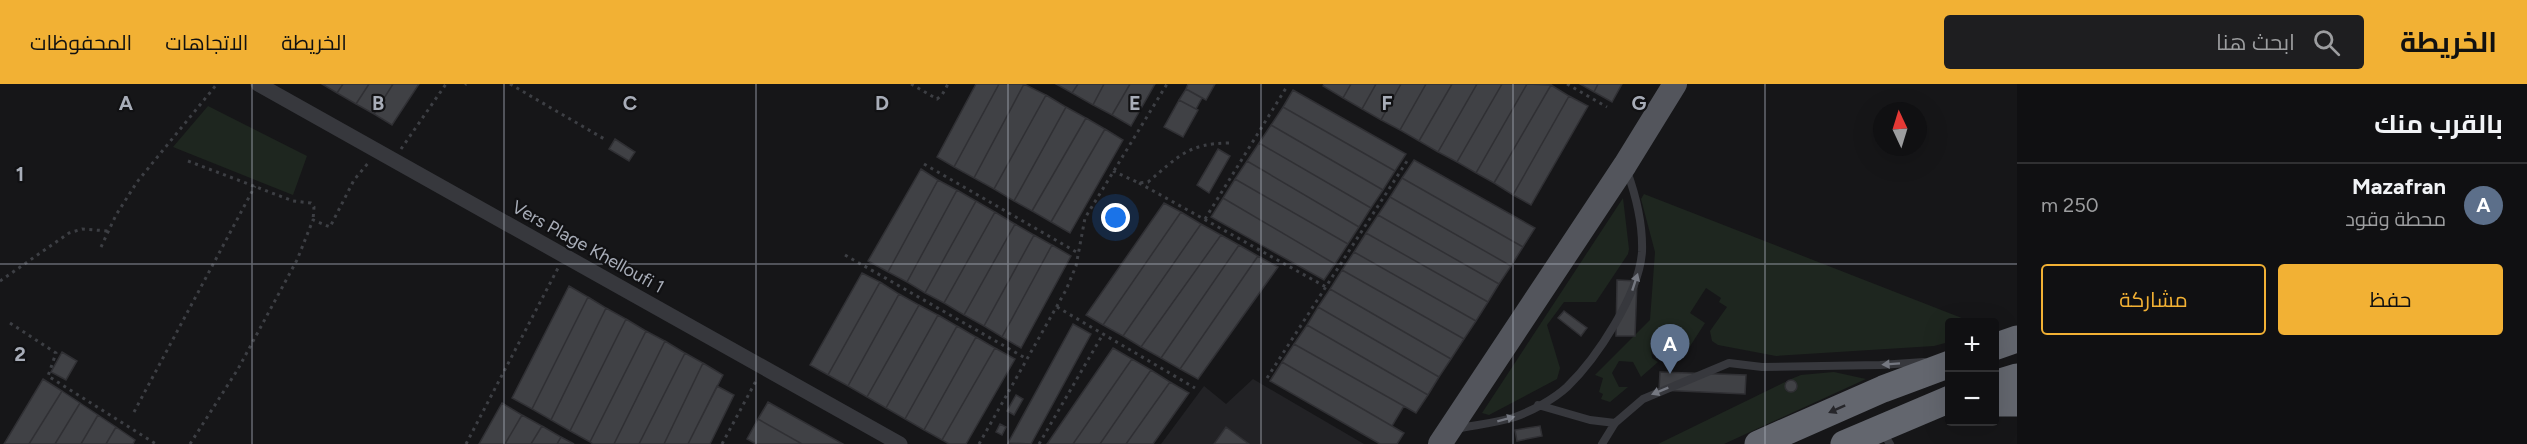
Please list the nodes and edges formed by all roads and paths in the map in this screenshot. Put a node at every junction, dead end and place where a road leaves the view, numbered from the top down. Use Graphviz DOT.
graph roads {
  1 [pos="217,84"];
  2 [pos="258,84"];
  3 [pos="446,84"];
  4 [pos="510,84"];
  5 [pos="911,84"];
  6 [pos="948,84"];
  7 [pos="1167,84"];
  8 [pos="1567,84"];
  9 [pos="1675,84"];
  10 [pos="1286,88"];
  11 [pos="1607,107"];
  12 [pos="606,140"];
  13 [pos="1230,143"];
  14 [pos="377,151"];
  15 [pos="1409,158"];
  16 [pos="393,160"];
  17 [pos="188,161"];
  18 [pos="924,164"];
  19 [pos="1625,165"];
  20 [pos="1113,171"];
  21 [pos="1139,183"];
  22 [pos="255,186"];
  23 [pos="1205,219"];
  24 [pos="314,220"];
  25 [pos="109,231"];
  26 [pos="100,247"];
  27 [pos="1078,253"];
  28 [pos="845,255"];
  29 [pos="564,256"];
  30 [pos="0,281"];
  31 [pos="1326,287"];
  32 [pos="1057,307"];
  33 [pos="10,323"];
  34 [pos="1103,334"];
  35 [pos="1027,359"];
  36 [pos="1945,362"];
  37 [pos="1945,364"];
  38 [pos="765,368"];
  39 [pos="2017,377"];
  40 [pos="1268,378"];
  41 [pos="1999,383"];
  42 [pos="1195,388"];
  43 [pos="1945,402"];
  44 [pos="1999,403"];
  45 [pos="2017,403"];
  46 [pos="1538,405"];
  47 [pos="134,412"];
  48 [pos="1615,423"];
  49 [pos="1444,437"];
  50 [pos="1879,439"];
  51 [pos="156,444"];
  52 [pos="190,444"];
  53 [pos="466,444"];
  54 [pos="722,444"];
  55 [pos="900,444"];
  56 [pos="979,444"];
  57 [pos="1039,444"];
  58 [pos="1602,444"];
  59 [pos="1758,444"];
  60 [pos="1845,444"];
  1 -- 25 [label="path"];
  2 -- 14 [label="street, Vers Plage Khelloufi 1"];
  3 -- 16 [label="path"];
  4 -- 12 [label="path"];
  5 -- 6 [label="path"];
  7 -- 20 [label="path"];
  8 -- 11 [label="path"];
  9 -- 19 [label="main road"];
  10 -- 23 [label="path"];
  13 -- 21 [label="path"];
  14 -- 16 [label="street, Vers Plage Khelloufi 1"];
  14 -- 24 [label="path"];
  15 -- 31 [label="path"];
  16 -- 29 [label="street, Vers Plage Khelloufi 1"];
  17 -- 22 [label="path"];
  18 -- 27 [label="path"];
  46 -- 19 [label="lane, one-way"];
  19 -- 49 [label="main road"];
  20 -- 21 [label="path"];
  20 -- 27 [label="path"];
  21 -- 23 [label="path"];
  22 -- 24 [label="path"];
  22 -- 47 [label="path"];
  23 -- 31 [label="path"];
  24 -- 52 [label="path"];
  25 -- 26 [label="path"];
  25 -- 30 [label="path"];
  27 -- 32 [label="path"];
  28 -- 35 [label="path"];
  29 -- 38 [label="street, Vers Plage Khelloufi 1"];
  29 -- 53 [label="path"];
  31 -- 40 [label="path"];
  32 -- 34 [label="path"];
  32 -- 35 [label="path"];
  33 -- 51 [label="path"];
  34 -- 42 [label="path"];
  34 -- 57 [label="path"];
  35 -- 56 [label="path"];
  36 -- 48 [label="lane, one-way"];
  37 -- 59 [label="highway, one-way"];
  38 -- 54 [label="path"];
  38 -- 55 [label="street, Vers Plage Khelloufi 1"];
  39 -- 41 [label="highway"];
  43 -- 50 [label="highway"];
  44 -- 45 [label="highway"];
  46 -- 48 [label="lane"];
  49 -- 46 [label="lane, one-way"];
  48 -- 58 [label="lane"];
  50 -- 60 [label="highway"];
}
